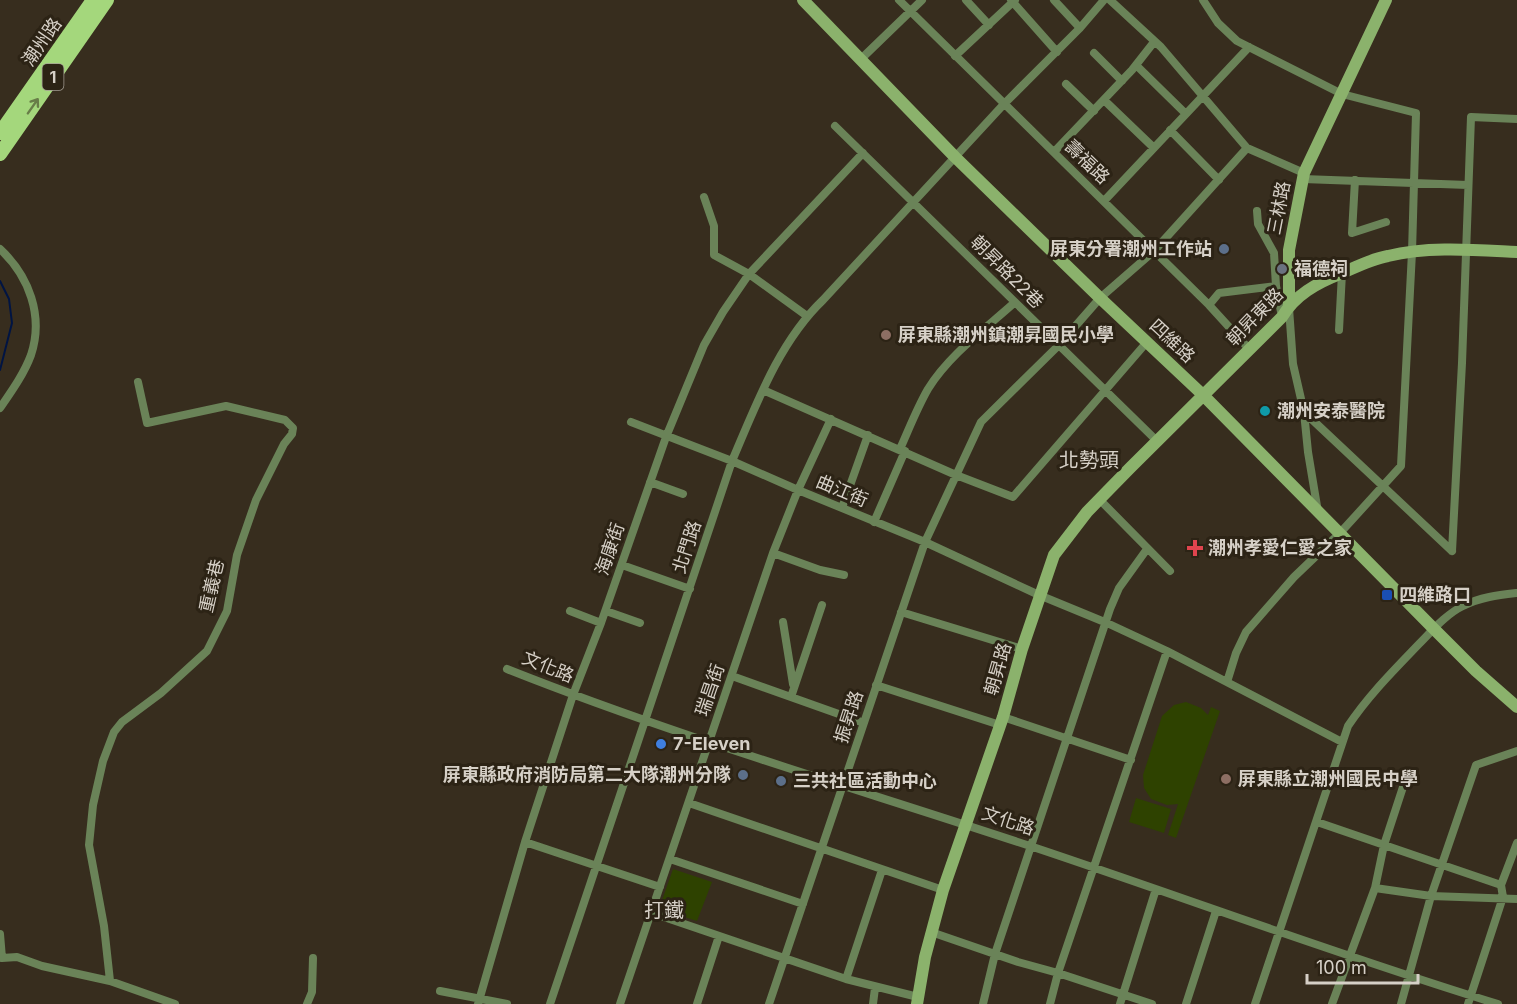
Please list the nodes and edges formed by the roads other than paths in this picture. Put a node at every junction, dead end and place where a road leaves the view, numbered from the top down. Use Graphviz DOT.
graph roads {
  1 [pos="93,0"];
  2 [pos="106,0"];
  3 [pos="803,0"];
  4 [pos="899,0"];
  5 [pos="922,0"];
  6 [pos="966,0"];
  7 [pos="1054,0"];
  8 [pos="1104,0"];
  9 [pos="1110,0"];
  10 [pos="1203,0"];
  11 [pos="1386,0"];
  12 [pos="1013,1"];
  13 [pos="911,12"];
  14 [pos="989,25"];
  15 [pos="1080,28"];
  16 [pos="1154,42"];
  17 [pos="1249,47"];
  18 [pos="1057,52"];
  19 [pos="1094,53"];
  20 [pos="955,56"];
  21 [pos="861,59"];
  22 [pos="1136,65"];
  23 [pos="1122,81"];
  24 [pos="1066,84"];
  25 [pos="1342,94"];
  26 [pos="1203,96"];
  27 [pos="1104,100"];
  28 [pos="1004,104"];
  29 [pos="1094,111"];
  30 [pos="1186,114"];
  31 [pos="1517,119"];
  32 [pos="835,126"];
  33 [pos="1170,130"];
  34 [pos="0,133"];
  35 [pos="1154,148"];
  36 [pos="1247,148"];
  37 [pos="1054,152"];
  38 [pos="862,153"];
  39 [pos="0,154"];
  40 [pos="955,157"];
  41 [pos="1304,176"];
  42 [pos="1219,180"];
  43 [pos="1355,180"];
  44 [pos="1413,182"];
  45 [pos="1468,185"];
  46 [pos="704,197"];
  47 [pos="1104,201"];
  48 [pos="913,202"];
  49 [pos="1257,211"];
  50 [pos="1386,222"];
  51 [pos="0,249"];
  52 [pos="1289,250"];
  53 [pos="1466,250"];
  54 [pos="1154,251"];
  55 [pos="1412,252"];
  56 [pos="1517,252"];
  57 [pos="1274,253"];
  58 [pos="1342,273"];
  59 [pos="749,274"];
  60 [pos="1276,286"];
  61 [pos="1100,298"];
  62 [pos="1014,303"];
  63 [pos="1209,304"];
  64 [pos="1289,305"];
  65 [pos="807,316"];
  66 [pos="1282,317"];
  67 [pos="1340,330"];
  68 [pos="1147,342"];
  69 [pos="1058,346"];
  70 [pos="1250,350"];
  71 [pos="138,382"];
  72 [pos="762,390"];
  73 [pos="1105,391"];
  74 [pos="1203,395"];
  75 [pos="0,408"];
  76 [pos="1304,412"];
  77 [pos="831,419"];
  78 [pos="631,422"];
  79 [pos="867,435"];
  80 [pos="666,437"];
  81 [pos="1157,441"];
  82 [pos="902,450"];
  83 [pos="732,460"];
  84 [pos="956,475"];
  85 [pos="650,482"];
  86 [pos="1383,485"];
  87 [pos="798,490"];
  88 [pos="683,494"];
  89 [pos="1100,500"];
  90 [pos="842,508"];
  91 [pos="1318,512"];
  92 [pos="874,522"];
  93 [pos="1340,532"];
  94 [pos="925,542"];
  95 [pos="1146,549"];
  96 [pos="773,554"];
  97 [pos="622,565"];
  98 [pos="1170,571"];
  99 [pos="844,575"];
  100 [pos="690,589"];
  101 [pos="1517,593"];
  102 [pos="1039,595"];
  103 [pos="822,605"];
  104 [pos="606,610"];
  105 [pos="570,611"];
  106 [pos="901,612"];
  107 [pos="783,622"];
  108 [pos="601,623"];
  109 [pos="640,623"];
  110 [pos="1107,623"];
  111 [pos="1434,629"];
  112 [pos="1022,649"];
  113 [pos="1167,651"];
  114 [pos="507,669"];
  115 [pos="732,676"];
  116 [pos="1227,682"];
  117 [pos="876,685"];
  118 [pos="794,687"];
  119 [pos="573,695"];
  120 [pos="791,697"];
  121 [pos="1517,707"];
  122 [pos="645,719"];
  123 [pos="1001,721"];
  124 [pos="864,723"];
  125 [pos="1069,738"];
  126 [pos="710,741"];
  127 [pos="1342,742"];
  128 [pos="1517,751"];
  129 [pos="1131,760"];
  130 [pos="843,786"];
  131 [pos="1403,787"];
  132 [pos="689,803"];
  133 [pos="1317,822"];
  134 [pos="966,825"];
  135 [pos="525,842"];
  136 [pos="1517,843"];
  137 [pos="1384,845"];
  138 [pos="1031,846"];
  139 [pos="822,848"];
  140 [pos="670,859"];
  141 [pos="1442,864"];
  142 [pos="596,866"];
  143 [pos="1093,867"];
  144 [pos="882,870"];
  145 [pos="1501,885"];
  146 [pos="660,887"];
  147 [pos="1375,888"];
  148 [pos="1156,889"];
  149 [pos="943,890"];
  150 [pos="1431,896"];
  151 [pos="1503,897"];
  152 [pos="1517,899"];
  153 [pos="803,904"];
  154 [pos="1216,910"];
  155 [pos="652,913"];
  156 [pos="931,932"];
  157 [pos="1280,932"];
  158 [pos="0,934"];
  159 [pos="718,936"];
  160 [pos="994,954"];
  161 [pos="1351,955"];
  162 [pos="314,958"];
  163 [pos="784,958"];
  164 [pos="1058,972"];
  165 [pos="1410,975"];
  166 [pos="846,979"];
  167 [pos="110,981"];
  168 [pos="875,988"];
  169 [pos="440,991"];
  170 [pos="1123,993"];
  171 [pos="918,1000"];
  172 [pos="1469,1000"];
  173 [pos="478,1001"];
  174 [pos="175,1004"];
  175 [pos="307,1004"];
  176 [pos="507,1004"];
  177 [pos="550,1004"];
  178 [pos="620,1004"];
  179 [pos="697,1004"];
  180 [pos="769,1004"];
  181 [pos="873,1004"];
  182 [pos="983,1004"];
  183 [pos="1050,1004"];
  184 [pos="1120,1004"];
  185 [pos="1152,1004"];
  186 [pos="1186,1004"];
  187 [pos="1255,1004"];
  188 [pos="1332,1004"];
  189 [pos="1401,1004"];
  190 [pos="1498,1004"];
  1 -- 34 [label="main road, 潮州路 / 1"];
  39 -- 2 [label="main road, 潮州路 / 1, one-way"];
  3 -- 21 [label="main road, 四維路"];
  4 -- 13 [label="street, 壽福路"];
  5 -- 13 [label="street"];
  6 -- 14 [label="street"];
  7 -- 15 [label="street"];
  8 -- 15 [label="street, 北門路"];
  9 -- 16 [label="street"];
  10 -- 17 [label="street"];
  11 -- 25 [label="main road, 三林路"];
  12 -- 14 [label="street"];
  12 -- 18 [label="street"];
  13 -- 20 [label="street, 壽福路"];
  13 -- 21 [label="street"];
  14 -- 20 [label="street"];
  15 -- 18 [label="street, 北門路"];
  16 -- 22 [label="street"];
  16 -- 26 [label="street"];
  17 -- 25 [label="street"];
  17 -- 26 [label="street"];
  18 -- 28 [label="street, 北門路"];
  19 -- 23 [label="street"];
  20 -- 28 [label="street, 壽福路"];
  21 -- 40 [label="main road, 四維路"];
  22 -- 23 [label="street"];
  22 -- 30 [label="street"];
  23 -- 27 [label="street"];
  24 -- 29 [label="street"];
  25 -- 41 [label="main road, 三林路"];
  25 -- 44 [label="street"];
  26 -- 30 [label="street"];
  26 -- 36 [label="street"];
  27 -- 29 [label="street"];
  27 -- 35 [label="street"];
  28 -- 37 [label="street, 壽福路"];
  28 -- 40 [label="street, 北門路"];
  29 -- 37 [label="street"];
  30 -- 33 [label="street"];
  31 -- 45 [label="street"];
  32 -- 38 [label="street, 朝昇路22巷"];
  33 -- 35 [label="street"];
  33 -- 42 [label="street"];
  35 -- 47 [label="street"];
  36 -- 41 [label="street"];
  36 -- 42 [label="street, 振昇路"];
  37 -- 47 [label="street, 壽福路"];
  38 -- 48 [label="street, 朝昇路22巷"];
  38 -- 59 [label="street, 海康街"];
  40 -- 48 [label="street, 北門路"];
  40 -- 61 [label="main road, 四維路"];
  41 -- 43 [label="street"];
  41 -- 52 [label="main road, 三林路"];
  42 -- 54 [label="street, 振昇路"];
  43 -- 44 [label="street"];
  43 -- 50 [label="street"];
  44 -- 45 [label="street"];
  44 -- 55 [label="street"];
  45 -- 53 [label="street"];
  46 -- 59 [label="street"];
  47 -- 54 [label="street, 壽福路"];
  48 -- 62 [label="street, 朝昇路22巷"];
  48 -- 65 [label="street, 北門路"];
  49 -- 57 [label="street"];
  51 -- 75 [label="street"];
  52 -- 57 [label="street"];
  52 -- 64 [label="main road, 三林路"];
  53 -- 55 [label="main road, 朝昇東路"];
  53 -- 56 [label="main road, 朝昇東路"];
  53 -- 86 [label="street"];
  54 -- 61 [label="street, 振昇路"];
  54 -- 63 [label="street, 壽福路"];
  55 -- 58 [label="main road, 朝昇東路"];
  55 -- 86 [label="street"];
  57 -- 60 [label="street"];
  58 -- 64 [label="main road, 朝昇東路"];
  58 -- 67 [label="street"];
  59 -- 65 [label="street"];
  59 -- 80 [label="street, 海康街"];
  60 -- 63 [label="street"];
  60 -- 66 [label="street"];
  61 -- 68 [label="main road, 四維路"];
  61 -- 69 [label="street, 振昇路"];
  62 -- 69 [label="street, 朝昇路22巷"];
  62 -- 82 [label="street"];
  63 -- 70 [label="street, 壽福路"];
  64 -- 66 [label="main road, 朝昇東路"];
  64 -- 76 [label="street, 三林路"];
  65 -- 72 [label="street, 北門路"];
  66 -- 70 [label="main road, 朝昇東路"];
  68 -- 73 [label="street"];
  68 -- 74 [label="main road, 四維路"];
  69 -- 73 [label="street, 朝昇路22巷"];
  69 -- 84 [label="street, 振昇路"];
  70 -- 74 [label="main road, 朝昇東路"];
  71 -- 167 [label="street, 重義巷"];
  72 -- 77 [label="street"];
  72 -- 83 [label="street, 北門路"];
  73 -- 81 [label="street, 朝昇路22巷"];
  73 -- 84 [label="street"];
  74 -- 81 [label="main road, 朝昇路"];
  74 -- 91 [label="main road, 四維路"];
  76 -- 86 [label="street"];
  76 -- 91 [label="street, 三林路"];
  77 -- 79 [label="street"];
  77 -- 87 [label="street, 瑞昌街"];
  78 -- 80 [label="street, 曲江街"];
  79 -- 82 [label="street"];
  79 -- 90 [label="street"];
  80 -- 83 [label="street, 曲江街"];
  80 -- 85 [label="street, 海康街"];
  81 -- 89 [label="main road, 朝昇路"];
  82 -- 84 [label="street"];
  82 -- 92 [label="street"];
  83 -- 87 [label="street, 曲江街"];
  83 -- 100 [label="street, 北門路"];
  84 -- 94 [label="street, 振昇路"];
  85 -- 88 [label="street"];
  85 -- 97 [label="street, 海康街"];
  86 -- 93 [label="street"];
  87 -- 90 [label="street, 曲江街"];
  87 -- 96 [label="street, 瑞昌街"];
  89 -- 95 [label="street"];
  89 -- 102 [label="main road, 朝昇路"];
  90 -- 92 [label="street, 曲江街"];
  91 -- 93 [label="main road, 四維路"];
  92 -- 94 [label="street, 曲江街"];
  93 -- 111 [label="main road, 四維路"];
  93 -- 116 [label="street"];
  94 -- 102 [label="street, 曲江街"];
  94 -- 106 [label="street, 振昇路"];
  95 -- 98 [label="street"];
  95 -- 110 [label="street"];
  96 -- 99 [label="street"];
  96 -- 115 [label="street, 瑞昌街"];
  97 -- 100 [label="street"];
  97 -- 104 [label="street, 海康街"];
  100 -- 122 [label="street, 北門路"];
  101 -- 111 [label="street"];
  102 -- 110 [label="street, 曲江街"];
  102 -- 112 [label="main road, 朝昇路"];
  103 -- 118 [label="street"];
  104 -- 108 [label="street, 海康街"];
  104 -- 109 [label="street"];
  105 -- 108 [label="street"];
  106 -- 112 [label="street"];
  106 -- 117 [label="street, 振昇路"];
  107 -- 118 [label="street"];
  108 -- 119 [label="street, 海康街"];
  110 -- 113 [label="street, 曲江街"];
  110 -- 125 [label="street"];
  111 -- 121 [label="main road, 四維路"];
  111 -- 127 [label="street"];
  112 -- 123 [label="main road, 朝昇路"];
  113 -- 116 [label="street, 曲江街"];
  113 -- 129 [label="street"];
  114 -- 119 [label="street, 文化路"];
  115 -- 120 [label="street"];
  115 -- 126 [label="street, 瑞昌街"];
  116 -- 127 [label="street, 曲江街"];
  117 -- 123 [label="street"];
  117 -- 124 [label="street, 振昇路"];
  118 -- 120 [label="street"];
  119 -- 122 [label="street, 文化路"];
  119 -- 135 [label="street, 海康街"];
  120 -- 124 [label="street"];
  122 -- 126 [label="street, 文化路"];
  122 -- 142 [label="street, 北門路"];
  123 -- 125 [label="street"];
  123 -- 134 [label="main road, 朝昇路"];
  124 -- 130 [label="street, 振昇路"];
  125 -- 129 [label="street"];
  125 -- 138 [label="street"];
  126 -- 130 [label="street, 文化路"];
  126 -- 132 [label="street, 瑞昌街"];
  127 -- 133 [label="street"];
  128 -- 141 [label="street"];
  129 -- 143 [label="street"];
  130 -- 134 [label="street, 文化路"];
  130 -- 139 [label="street, 振昇路"];
  131 -- 137 [label="street"];
  132 -- 139 [label="street"];
  132 -- 140 [label="street, 瑞昌街"];
  133 -- 137 [label="street"];
  133 -- 157 [label="street"];
  134 -- 138 [label="street, 文化路"];
  134 -- 149 [label="main road, 朝昇路"];
  135 -- 142 [label="street"];
  135 -- 173 [label="street, 海康街"];
  136 -- 145 [label="street"];
  137 -- 141 [label="street"];
  137 -- 147 [label="street"];
  138 -- 143 [label="street, 文化路"];
  138 -- 160 [label="street"];
  139 -- 144 [label="street"];
  139 -- 153 [label="street, 振昇路"];
  140 -- 146 [label="street, 瑞昌街"];
  140 -- 153 [label="street"];
  141 -- 145 [label="street"];
  141 -- 150 [label="street"];
  142 -- 146 [label="street"];
  142 -- 177 [label="street, 北門路"];
  143 -- 148 [label="street, 文化路"];
  143 -- 164 [label="street"];
  144 -- 149 [label="street"];
  144 -- 166 [label="street"];
  145 -- 151 [label="street"];
  146 -- 155 [label="street, 瑞昌街"];
  147 -- 150 [label="street"];
  147 -- 161 [label="street"];
  148 -- 154 [label="street, 文化路"];
  148 -- 170 [label="street"];
  149 -- 156 [label="main road, 朝昇路"];
  150 -- 151 [label="street"];
  150 -- 165 [label="street"];
  151 -- 152 [label="street"];
  151 -- 172 [label="street"];
  153 -- 163 [label="street, 振昇路"];
  154 -- 157 [label="street, 文化路"];
  154 -- 186 [label="street"];
  155 -- 159 [label="street"];
  155 -- 178 [label="street, 瑞昌街"];
  156 -- 160 [label="street"];
  156 -- 171 [label="main road, 朝昇路"];
  157 -- 161 [label="street, 文化路"];
  157 -- 187 [label="street"];
  158 -- 167 [label="street"];
  159 -- 163 [label="street"];
  159 -- 179 [label="street"];
  160 -- 164 [label="street"];
  160 -- 182 [label="street"];
  161 -- 165 [label="street, 文化路"];
  161 -- 188 [label="street"];
  162 -- 175 [label="street"];
  163 -- 166 [label="street"];
  163 -- 180 [label="street, 振昇路"];
  164 -- 170 [label="street"];
  164 -- 183 [label="street"];
  165 -- 172 [label="street, 文化路"];
  165 -- 189 [label="street"];
  166 -- 168 [label="street"];
  167 -- 174 [label="street"];
  168 -- 171 [label="street"];
  168 -- 181 [label="street"];
  169 -- 173 [label="street"];
  170 -- 184 [label="street"];
  170 -- 185 [label="street"];
  172 -- 190 [label="street, 文化路"];
  173 -- 176 [label="street"];
}
